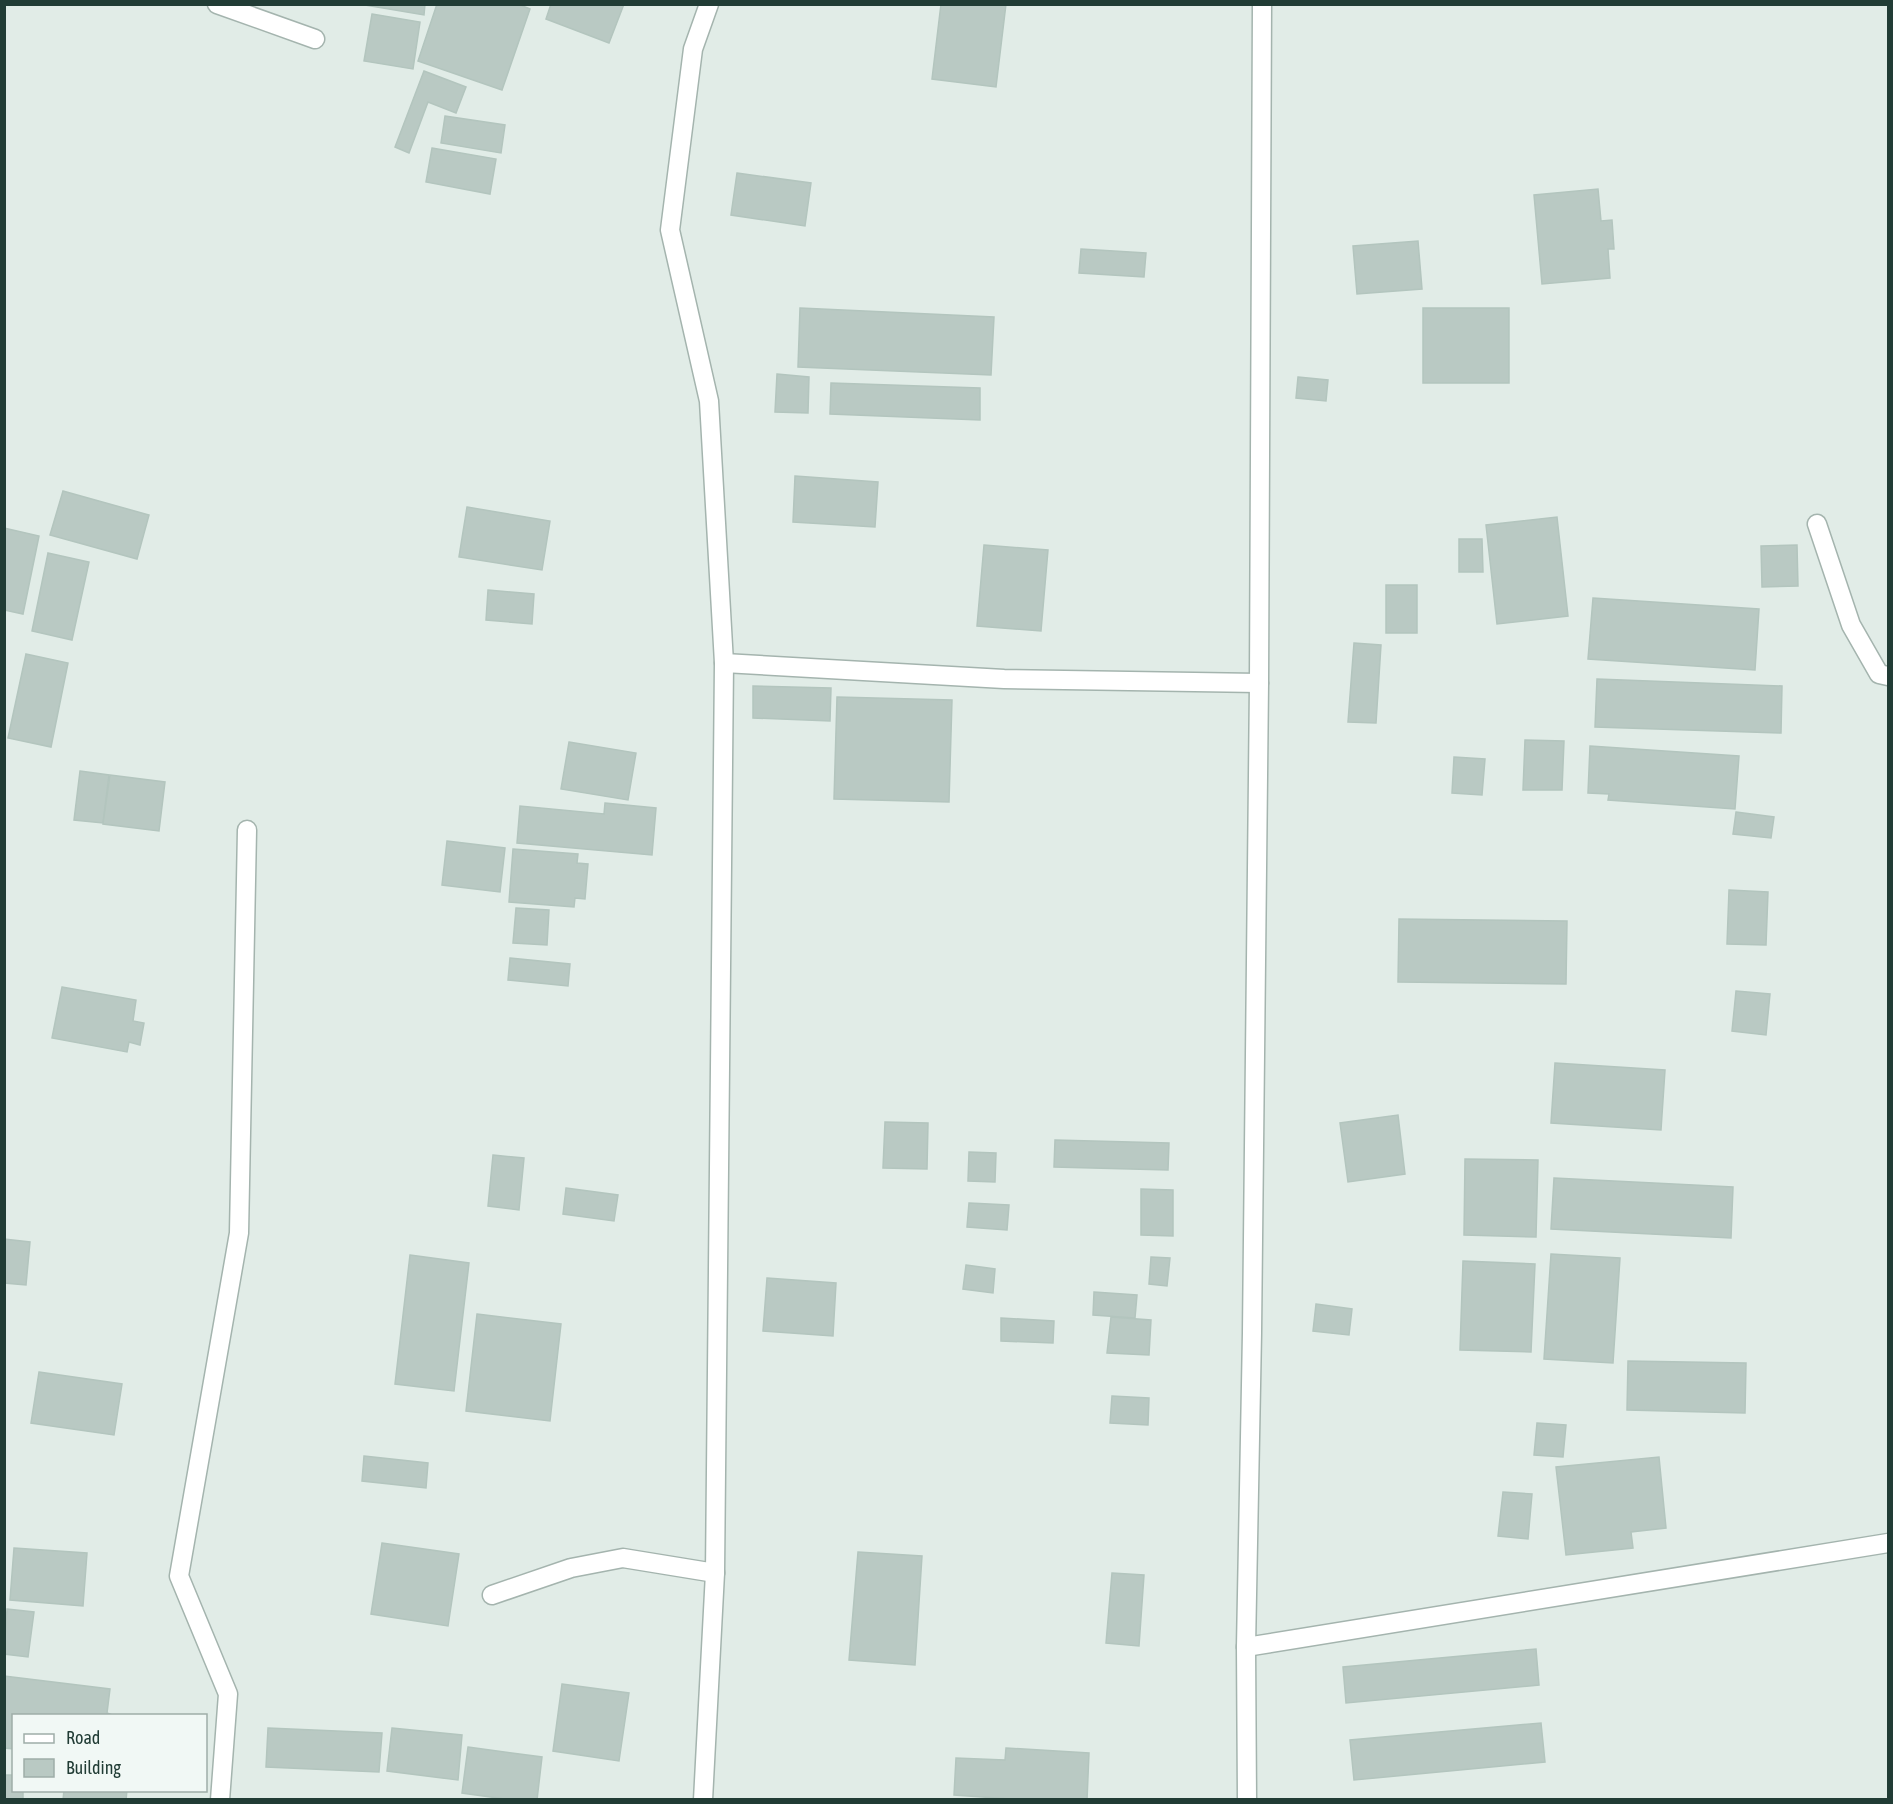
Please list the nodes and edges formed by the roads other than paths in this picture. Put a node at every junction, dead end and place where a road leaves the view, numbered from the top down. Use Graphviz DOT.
graph roads {
  1 [pos="217,4"];
  2 [pos="709,4"];
  3 [pos="1262,4"];
  4 [pos="315,39"];
  5 [pos="1817,524"];
  6 [pos="724,663"];
  7 [pos="1888,676"];
  8 [pos="1259,683"];
  9 [pos="247,830"];
  10 [pos="1888,1543"];
  11 [pos="715,1573"];
  12 [pos="492,1595"];
  13 [pos="1246,1647"];
  14 [pos="220,1800"];
  15 [pos="703,1800"];
  16 [pos="1247,1800"];
  1 -- 4 [label="street"];
  2 -- 6 [label="street"];
  3 -- 8 [label="street"];
  5 -- 7 [label="street"];
  6 -- 8 [label="street"];
  6 -- 11 [label="street"];
  8 -- 13 [label="street"];
  9 -- 14 [label="street"];
  10 -- 13 [label="street"];
  11 -- 12 [label="street"];
  11 -- 15 [label="street"];
  13 -- 16 [label="street"];
}
